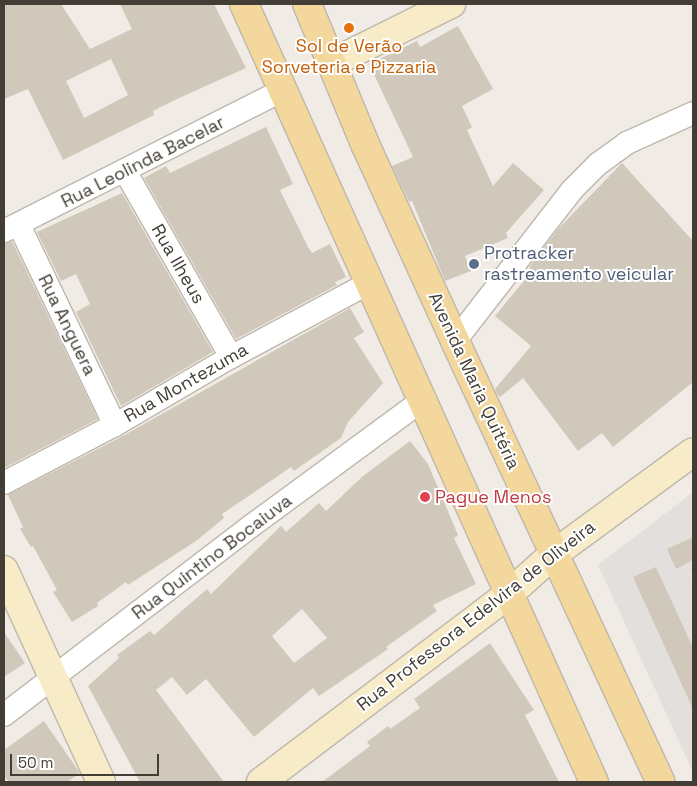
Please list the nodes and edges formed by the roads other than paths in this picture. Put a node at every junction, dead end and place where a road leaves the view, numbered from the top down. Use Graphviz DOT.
graph roads {
  1 [pos="244,4"];
  2 [pos="307,4"];
  3 [pos="451,4"];
  4 [pos="334,62"];
  5 [pos="283,90"];
  6 [pos="693,113"];
  7 [pos="125,171"];
  8 [pos="11,228"];
  9 [pos="368,283"];
  10 [pos="455,341"];
  11 [pos="231,356"];
  12 [pos="421,401"];
  13 [pos="115,425"];
  14 [pos="693,452"];
  15 [pos="4,483"];
  16 [pos="554,554"];
  17 [pos="4,570"];
  18 [pos="510,593"];
  19 [pos="53,679"];
  20 [pos="4,715"];
  21 [pos="101,782"];
  22 [pos="261,782"];
  23 [pos="594,782"];
  24 [pos="661,782"];
  1 -- 5 [label="main road"];
  2 -- 4 [label="main road, Avenida Maria Quitéria"];
  3 -- 4 [label="street"];
  4 -- 10 [label="main road, Avenida Maria Quitéria"];
  5 -- 7 [label="street, Rua Leolinda Bacelar"];
  5 -- 9 [label="main road"];
  6 -- 10 [label="street"];
  7 -- 8 [label="street, Rua Leolinda Bacelar"];
  7 -- 11 [label="street, Rua Ilheus"];
  8 -- 13 [label="street, Rua Anguera"];
  9 -- 11 [label="street, Rua Montezuma"];
  9 -- 12 [label="main road"];
  10 -- 16 [label="main road, Avenida Maria Quitéria"];
  11 -- 13 [label="street, Rua Montezuma"];
  12 -- 18 [label="main road"];
  12 -- 19 [label="street, Rua Quintino Bocaiuva"];
  13 -- 15 [label="street, Rua Montezuma"];
  14 -- 16 [label="street, Rua Professora Edelvira de Oliveira"];
  16 -- 18 [label="street, Rua Professora Edelvira de Oliveira"];
  16 -- 24 [label="main road, Avenida Maria Quitéria"];
  17 -- 19 [label="street"];
  18 -- 22 [label="street, Rua Professora Edelvira de Oliveira"];
  18 -- 23 [label="main road"];
  19 -- 20 [label="street, Rua Quintino Bocaiuva"];
  19 -- 21 [label="street"];
}
